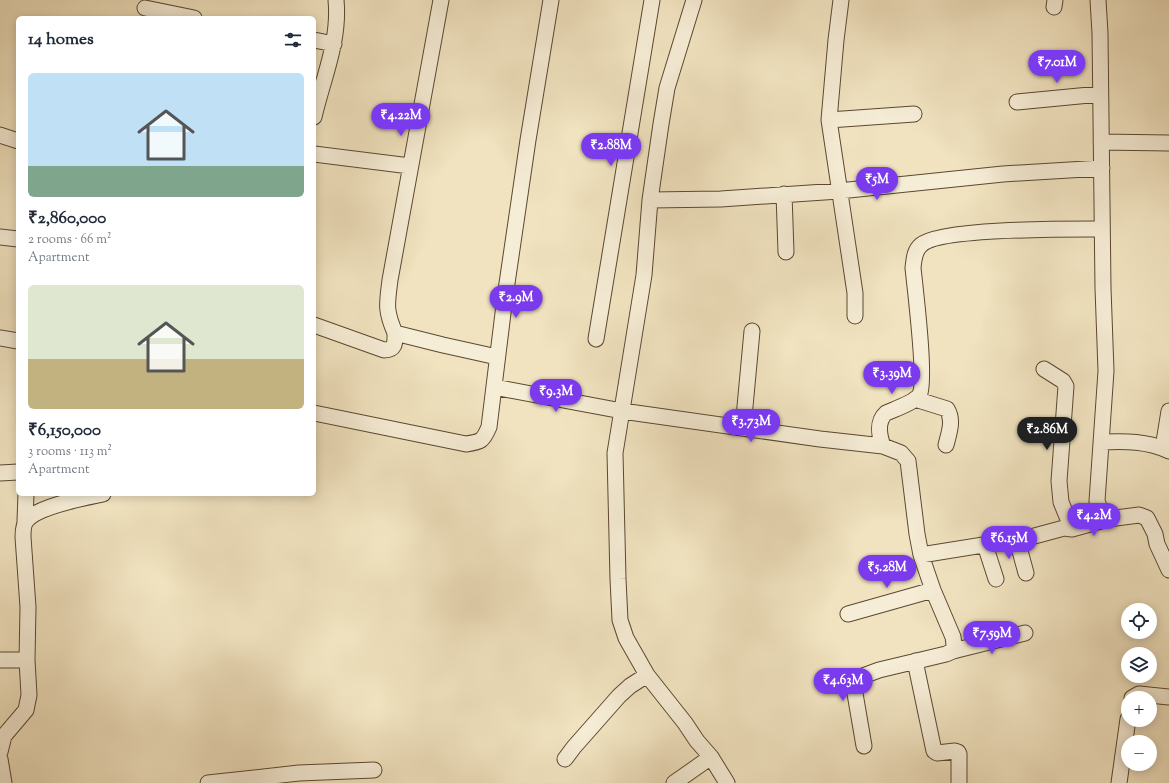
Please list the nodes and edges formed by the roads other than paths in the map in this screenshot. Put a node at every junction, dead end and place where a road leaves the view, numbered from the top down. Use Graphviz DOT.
graph roads {
  1 [pos="336,0"];
  2 [pos="441,0"];
  3 [pos="551,0"];
  4 [pos="652,0"];
  5 [pos="694,0"];
  6 [pos="841,0"];
  7 [pos="1098,0"];
  8 [pos="145,8"];
  9 [pos="184,16"];
  10 [pos="316,40"];
  11 [pos="334,44"];
  12 [pos="1100,94"];
  13 [pos="1017,102"];
  14 [pos="316,110"];
  15 [pos="914,114"];
  16 [pos="829,120"];
  17 [pos="0,135"];
  18 [pos="16,140"];
  19 [pos="1101,142"];
  20 [pos="1169,143"];
  21 [pos="316,154"];
  22 [pos="410,166"];
  23 [pos="1102,168"];
  24 [pos="839,191"];
  25 [pos="784,194"];
  26 [pos="650,200"];
  27 [pos="1102,228"];
  28 [pos="0,237"];
  29 [pos="16,239"];
  30 [pos="786,252"];
  31 [pos="855,316"];
  32 [pos="316,327"];
  33 [pos="752,331"];
  34 [pos="395,333"];
  35 [pos="0,338"];
  36 [pos="596,339"];
  37 [pos="16,341"];
  38 [pos="497,357"];
  39 [pos="1044,370"];
  40 [pos="494,387"];
  41 [pos="915,399"];
  42 [pos="622,411"];
  43 [pos="1169,411"];
  44 [pos="316,413"];
  45 [pos="744,428"];
  46 [pos="1102,442"];
  47 [pos="946,445"];
  48 [pos="883,446"];
  49 [pos="1166,449"];
  50 [pos="16,472"];
  51 [pos="0,473"];
  52 [pos="26,496"];
  53 [pos="95,496"];
  54 [pos="1108,519"];
  55 [pos="25,521"];
  56 [pos="1072,528"];
  57 [pos="1017,540"];
  58 [pos="1163,542"];
  59 [pos="985,546"];
  60 [pos="921,555"];
  61 [pos="1169,570"];
  62 [pos="1026,574"];
  63 [pos="996,578"];
  64 [pos="933,590"];
  65 [pos="848,614"];
  66 [pos="1025,633"];
  67 [pos="953,651"];
  68 [pos="0,660"];
  69 [pos="27,660"];
  70 [pos="915,661"];
  71 [pos="647,675"];
  72 [pos="1157,696"];
  73 [pos="1169,698"];
  74 [pos="1127,727"];
  75 [pos="864,746"];
  76 [pos="0,752"];
  77 [pos="711,757"];
  78 [pos="0,759"];
  79 [pos="565,759"];
  80 [pos="374,770"];
  81 [pos="4,783"];
  82 [pos="208,783"];
  83 [pos="674,783"];
  84 [pos="727,783"];
  85 [pos="959,783"];
  86 [pos="1118,783"];
  1 -- 11 [label="street"];
  2 -- 22 [label="street"];
  3 -- 38 [label="street"];
  4 -- 36 [label="street"];
  5 -- 26 [label="street"];
  6 -- 16 [label="street"];
  7 -- 12 [label="street"];
  8 -- 9 [label="street"];
  10 -- 11 [label="street"];
  11 -- 14 [label="street"];
  12 -- 13 [label="street"];
  12 -- 19 [label="street"];
  15 -- 16 [label="street"];
  16 -- 24 [label="street"];
  17 -- 18 [label="street"];
  19 -- 20 [label="street"];
  19 -- 23 [label="street"];
  21 -- 22 [label="street"];
  22 -- 34 [label="street"];
  23 -- 24 [label="street"];
  23 -- 27 [label="street"];
  24 -- 25 [label="street"];
  24 -- 31 [label="street"];
  25 -- 26 [label="street"];
  25 -- 30 [label="street"];
  26 -- 42 [label="street"];
  27 -- 41 [label="street"];
  27 -- 46 [label="street"];
  28 -- 29 [label="street"];
  32 -- 34 [label="street"];
  33 -- 45 [label="street"];
  34 -- 38 [label="street"];
  35 -- 37 [label="street"];
  38 -- 40 [label="street"];
  39 -- 56 [label="street"];
  40 -- 42 [label="street"];
  40 -- 44 [label="street"];
  41 -- 47 [label="street"];
  41 -- 48 [label="street"];
  42 -- 45 [label="street"];
  42 -- 71 [label="street"];
  43 -- 49 [label="street"];
  45 -- 48 [label="street"];
  46 -- 49 [label="street"];
  46 -- 54 [label="street"];
  48 -- 60 [label="street"];
  50 -- 51 [label="street"];
  52 -- 55 [label="street"];
  53 -- 55 [label="street"];
  54 -- 56 [label="street"];
  54 -- 58 [label="street"];
  55 -- 69 [label="street"];
  56 -- 57 [label="street"];
  57 -- 59 [label="street"];
  57 -- 62 [label="street"];
  58 -- 61 [label="street"];
  59 -- 60 [label="street"];
  59 -- 63 [label="street"];
  60 -- 64 [label="street"];
  64 -- 65 [label="street"];
  64 -- 67 [label="street"];
  66 -- 67 [label="street"];
  67 -- 70 [label="street"];
  68 -- 69 [label="street"];
  69 -- 76 [label="street"];
  70 -- 75 [label="street"];
  70 -- 85 [label="street"];
  71 -- 77 [label="street"];
  71 -- 79 [label="street"];
  72 -- 73 [label="street"];
  74 -- 86 [label="street"];
  77 -- 83 [label="street"];
  77 -- 84 [label="street"];
  78 -- 81 [label="street"];
  80 -- 82 [label="street"];
}
